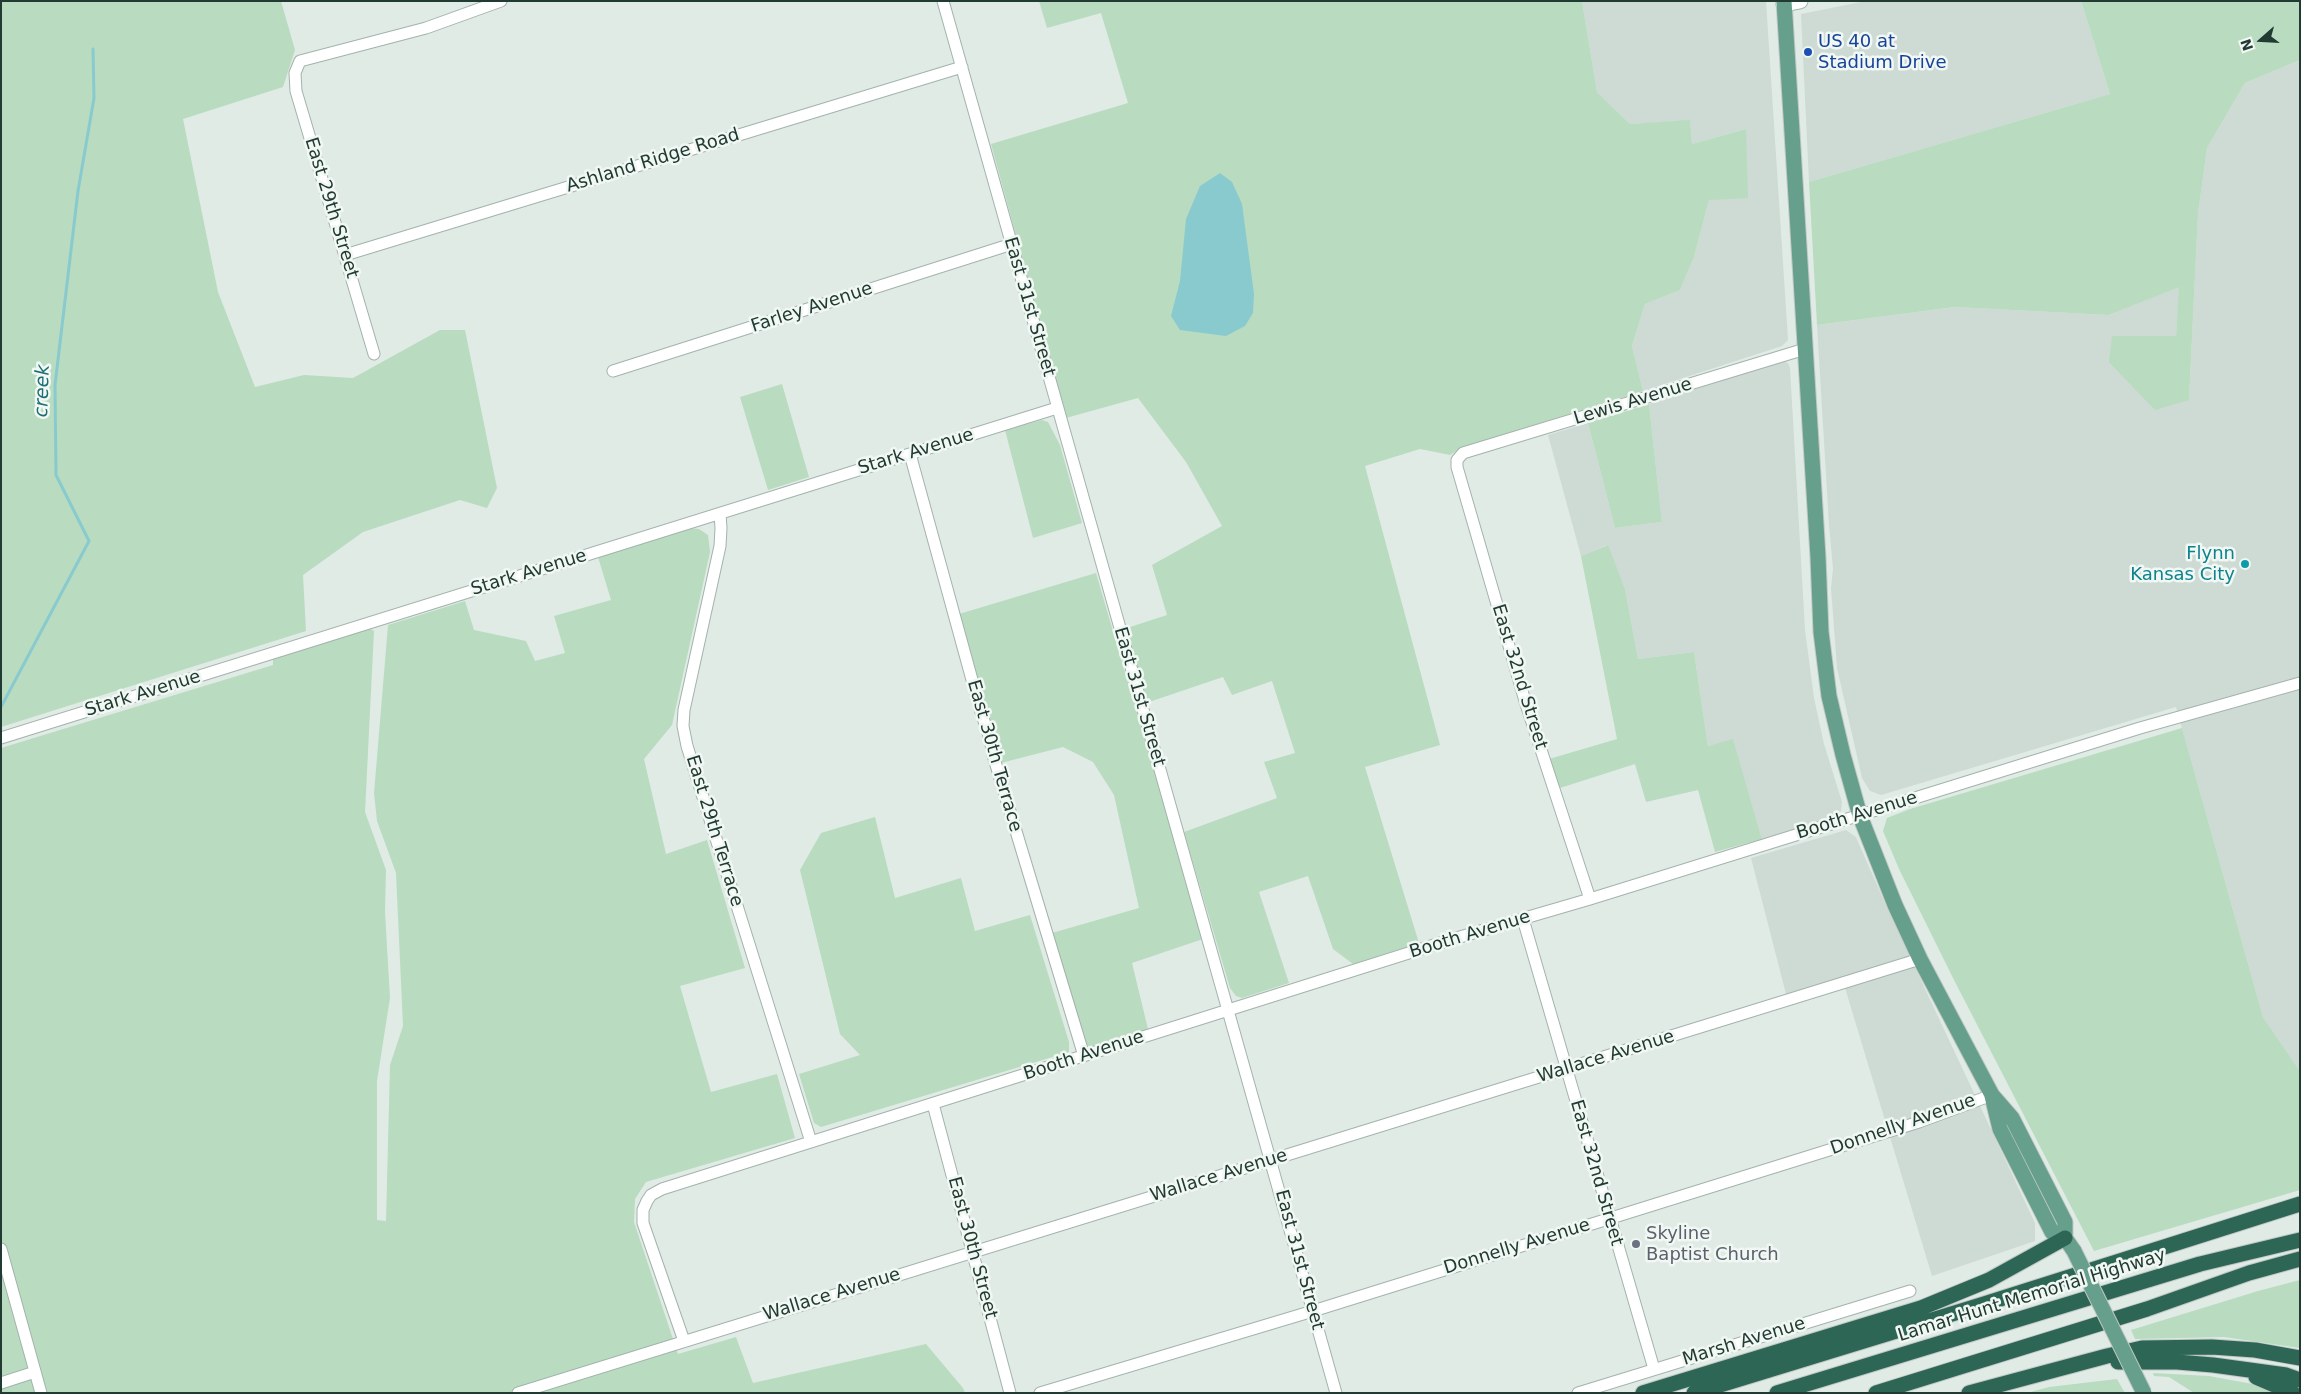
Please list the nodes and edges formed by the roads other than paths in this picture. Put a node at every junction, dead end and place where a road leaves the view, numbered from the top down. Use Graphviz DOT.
graph roads {
  1 [pos="501,1"];
  2 [pos="943,1"];
  3 [pos="1800,1"];
  4 [pos="1784,3"];
  5 [pos="962,67"];
  6 [pos="1012,244"];
  7 [pos="345,255"];
  8 [pos="1805,350"];
  9 [pos="374,354"];
  10 [pos="613,371"];
  11 [pos="1057,408"];
  12 [pos="910,454"];
  13 [pos="1461,455"];
  14 [pos="720,514"];
  15 [pos="2300,683"];
  16 [pos="1,738"];
  17 [pos="1860,816"];
  18 [pos="1590,899"];
  19 [pos="1523,918"];
  20 [pos="1920,959"];
  21 [pos="1229,1010"];
  22 [pos="1084,1056"];
  23 [pos="1566,1070"];
  24 [pos="1992,1095"];
  25 [pos="932,1104"];
  26 [pos="810,1142"];
  27 [pos="1271,1160"];
  28 [pos="2300,1204"];
  29 [pos="1609,1218"];
  30 [pos="2065,1238"];
  31 [pos="2300,1240"];
  32 [pos="1,1249"];
  33 [pos="973,1251"];
  34 [pos="2300,1260"];
  35 [pos="1910,1291"];
  36 [pos="1312,1311"];
  37 [pos="684,1341"];
  38 [pos="2300,1358"];
  39 [pos="2234,1368"];
  40 [pos="1654,1369"];
  41 [pos="35,1372"];
  42 [pos="2029,1376"];
  43 [pos="2300,1380"];
  44 [pos="1,1383"];
  45 [pos="41,1393"];
  46 [pos="518,1393"];
  47 [pos="1010,1393"];
  48 [pos="1040,1393"];
  49 [pos="1336,1393"];
  50 [pos="1578,1393"];
  51 [pos="1643,1393"];
  52 [pos="1694,1393"];
  53 [pos="1777,1393"];
  54 [pos="1876,1393"];
  55 [pos="1969,1393"];
  56 [pos="2144,1393"];
  57 [pos="2293,1393"];
  1 -- 7 [label="street, East 29th Street"];
  2 -- 5 [label="street, East 31st Street"];
  3 -- 4 [label="main road"];
  4 -- 8 [label="main road"];
  5 -- 6 [label="street, East 31st Street"];
  5 -- 7 [label="street, Ashland Ridge Road"];
  6 -- 10 [label="street, Farley Avenue"];
  6 -- 11 [label="street, East 31st Street"];
  7 -- 9 [label="street, East 29th Street"];
  8 -- 13 [label="street, Lewis Avenue"];
  8 -- 17 [label="main road"];
  11 -- 12 [label="street, Stark Avenue"];
  11 -- 21 [label="street, East 31st Street"];
  12 -- 14 [label="street, Stark Avenue"];
  12 -- 22 [label="street, East 30th Terrace"];
  13 -- 18 [label="street, East 32nd Street"];
  14 -- 16 [label="street, Stark Avenue"];
  14 -- 26 [label="street, East 29th Terrace"];
  15 -- 17 [label="street, Booth Avenue"];
  17 -- 18 [label="street, Booth Avenue"];
  17 -- 20 [label="main road"];
  18 -- 19 [label="street, Booth Avenue"];
  19 -- 21 [label="street, Booth Avenue"];
  19 -- 23 [label="street, East 32nd Street"];
  20 -- 23 [label="street, Wallace Avenue"];
  20 -- 24 [label="main road"];
  21 -- 22 [label="street, Booth Avenue"];
  21 -- 27 [label="street, East 31st Street"];
  22 -- 25 [label="street, Booth Avenue"];
  23 -- 27 [label="street, Wallace Avenue"];
  23 -- 29 [label="street, East 32nd Street"];
  24 -- 29 [label="street, Donnelly Avenue"];
  24 -- 30 [label="main road"];
  25 -- 26 [label="street, Booth Avenue"];
  25 -- 33 [label="street, East 30th Street"];
  26 -- 37 [label="street, Booth Avenue"];
  27 -- 33 [label="street, Wallace Avenue"];
  27 -- 36 [label="street, East 31st Street"];
  28 -- 52 [label="highway"];
  29 -- 36 [label="street, Donnelly Avenue"];
  29 -- 40 [label="street, East 32nd Street"];
  30 -- 51 [label="highway"];
  30 -- 56 [label="main road, bridge"];
  31 -- 53 [label="highway, Lamar Hunt Memorial Highway"];
  32 -- 41 [label="street"];
  33 -- 37 [label="street, Wallace Avenue"];
  33 -- 47 [label="street, East 30th Street"];
  34 -- 54 [label="highway"];
  35 -- 40 [label="street, Marsh Avenue"];
  36 -- 48 [label="street, Donnelly Avenue"];
  36 -- 49 [label="street, East 31st Street"];
  37 -- 46 [label="street, Wallace Avenue"];
  38 -- 42 [label="highway"];
  39 -- 42 [label="highway"];
  39 -- 43 [label="highway"];
  39 -- 57 [label="highway"];
  40 -- 50 [label="street, Marsh Avenue"];
  41 -- 44 [label="street"];
  41 -- 45 [label="street"];
  42 -- 55 [label="highway"];
}
